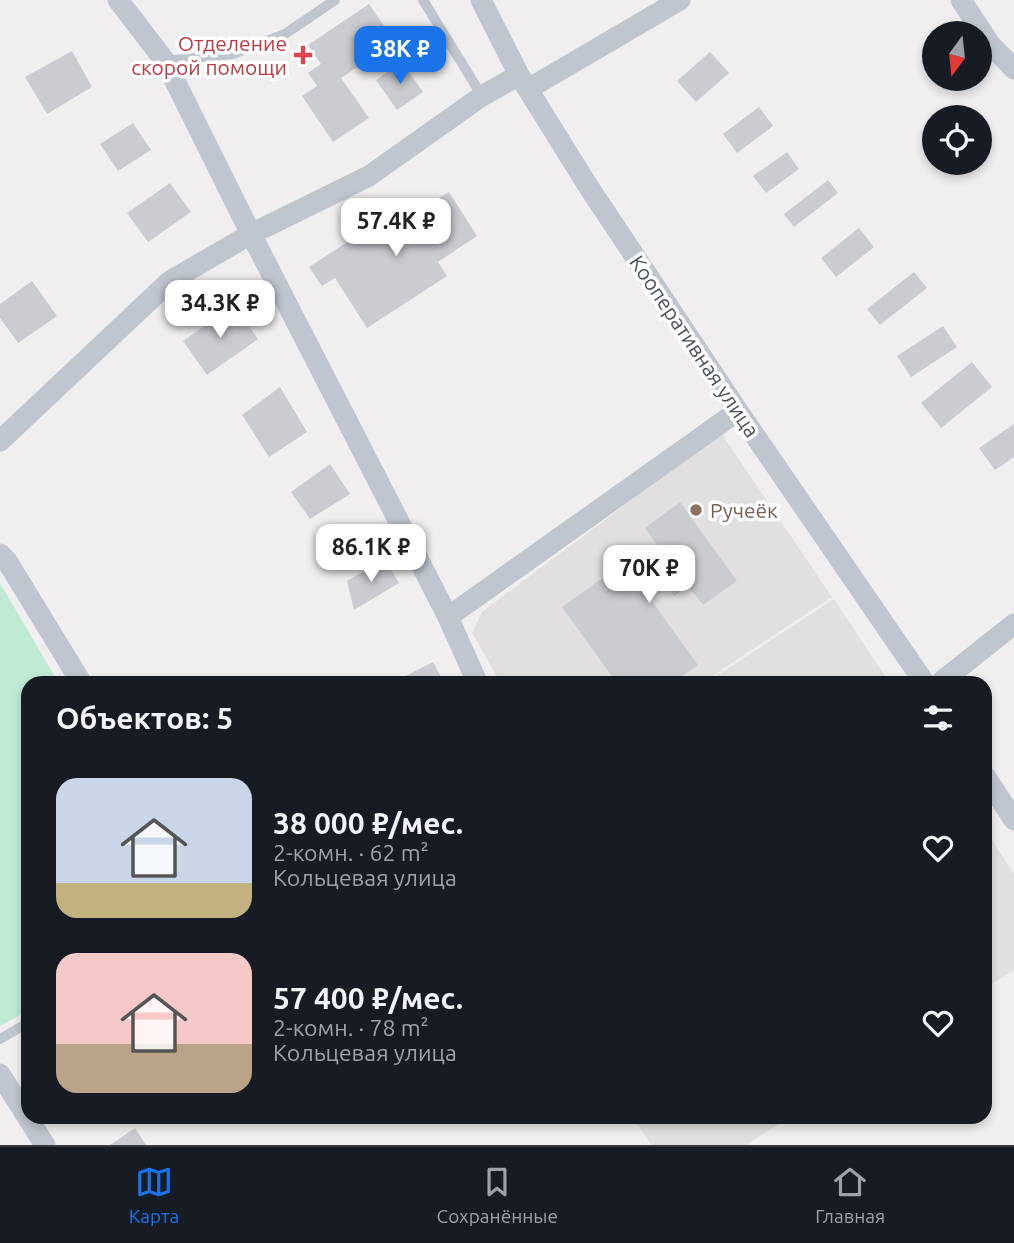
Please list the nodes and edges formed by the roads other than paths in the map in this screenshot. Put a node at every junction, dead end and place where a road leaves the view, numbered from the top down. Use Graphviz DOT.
graph roads {
  1 [pos="118,0"];
  2 [pos="335,0"];
  3 [pos="423,0"];
  4 [pos="481,0"];
  5 [pos="680,0"];
  6 [pos="961,0"];
  7 [pos="165,61"];
  8 [pos="1014,69"];
  9 [pos="523,82"];
  10 [pos="482,96"];
  11 [pos="251,234"];
  12 [pos="738,411"];
  13 [pos="0,441"];
  14 [pos="0,554"];
  15 [pos="448,617"];
  16 [pos="1014,624"];
  17 [pos="77,676"];
  18 [pos="474,676"];
  19 [pos="920,676"];
  20 [pos="949,676"];
  21 [pos="992,787"];
  22 [pos="1014,820"];
  23 [pos="21,1027"];
  24 [pos="0,1038"];
  25 [pos="0,1074"];
  26 [pos="21,1107"];
  27 [pos="32,1124"];
  28 [pos="45,1145"];
  1 -- 7 [label="street"];
  2 -- 7 [label="lane"];
  3 -- 10 [label="lane"];
  4 -- 9 [label="street, Кооперативная улица"];
  5 -- 9 [label="street"];
  6 -- 8 [label="street"];
  7 -- 11 [label="street"];
  9 -- 10 [label="street"];
  9 -- 12 [label="street, Кооперативная улица"];
  10 -- 11 [label="street"];
  11 -- 13 [label="street"];
  11 -- 15 [label="street"];
  12 -- 15 [label="street"];
  12 -- 19 [label="street, Кооперативная улица"];
  14 -- 17 [label="street"];
  15 -- 18 [label="street"];
  16 -- 20 [label="street"];
  21 -- 22 [label="street"];
  23 -- 24 [label="lane"];
  25 -- 26 [label="street"];
  27 -- 28 [label="street"];
}
